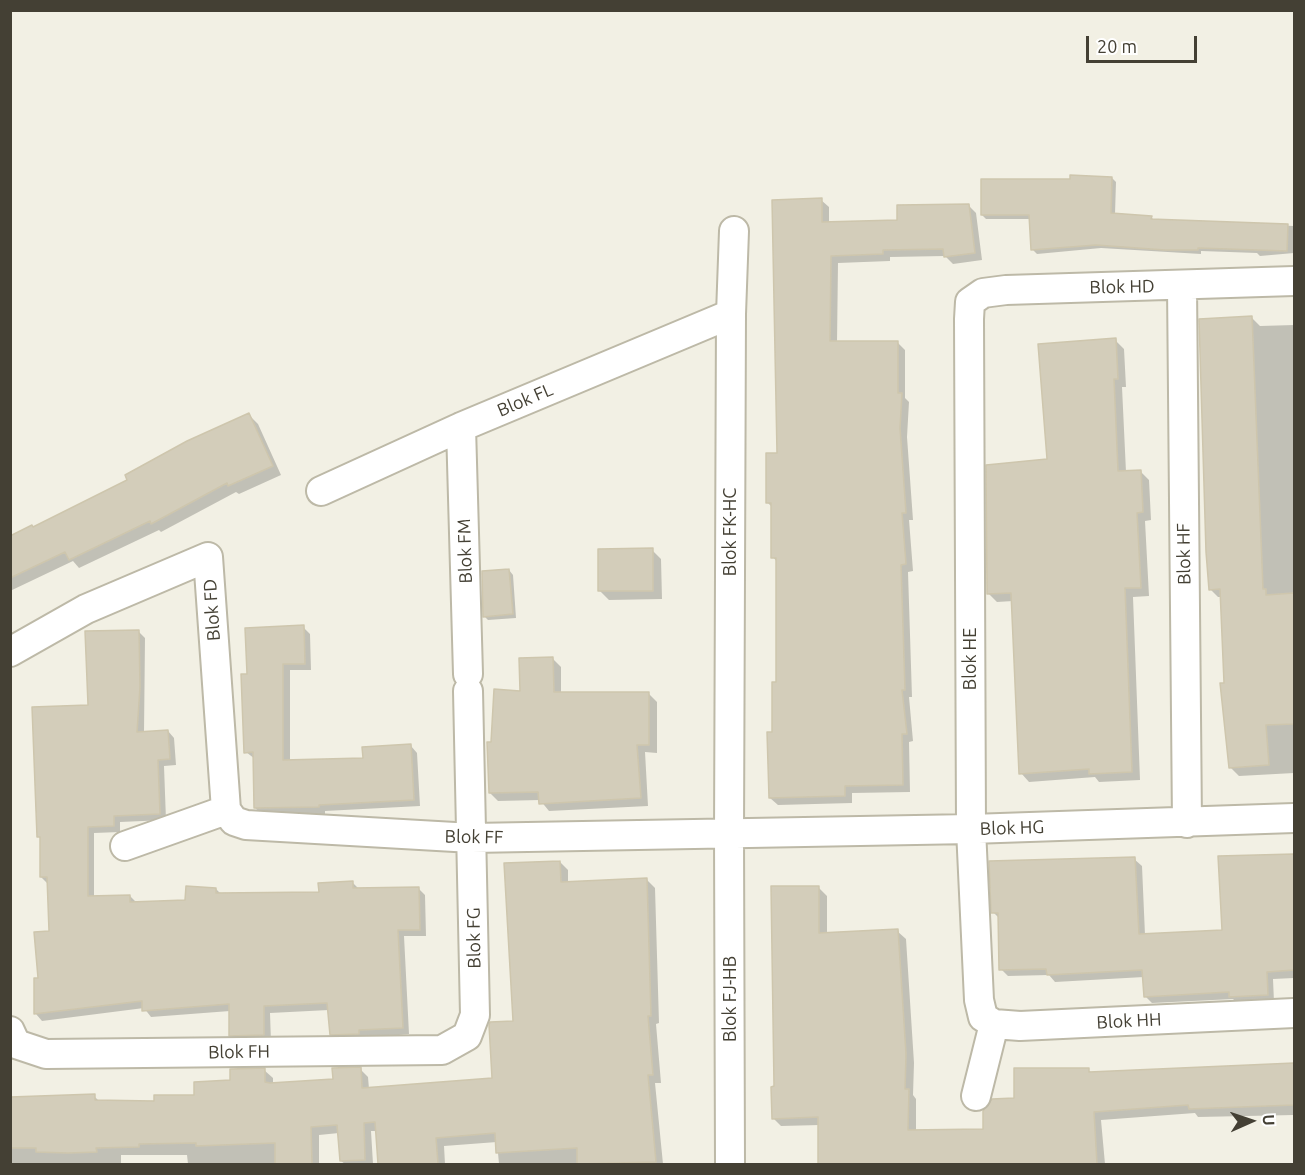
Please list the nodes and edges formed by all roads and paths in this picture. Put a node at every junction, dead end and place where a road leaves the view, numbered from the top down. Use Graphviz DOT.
graph roads {
  1 [pos="734,231"];
  2 [pos="1294,281"];
  3 [pos="1182,286"];
  4 [pos="731,314"];
  5 [pos="969,319"];
  6 [pos="461,427"];
  7 [pos="321,490"];
  8 [pos="10,652"];
  9 [pos="226,810"];
  10 [pos="1294,818"];
  11 [pos="1187,823"];
  12 [pos="971,829"];
  13 [pos="729,833"];
  14 [pos="472,838"];
  15 [pos="125,846"];
  16 [pos="1294,1013"];
  17 [pos="993,1024"];
  18 [pos="12,1035"];
  19 [pos="467,1036"];
  20 [pos="976,1096"];
  21 [pos="730,1164"];
  1 -- 4 [label="street, Blok FK-HC"];
  2 -- 3 [label="street, Blok HD"];
  3 -- 5 [label="street, Blok HD"];
  3 -- 11 [label="street, Blok HF"];
  4 -- 6 [label="street, Blok FL"];
  4 -- 13 [label="street, Blok FK-HC"];
  5 -- 12 [label="street, Blok HE"];
  6 -- 7 [label="street, Blok FL"];
  6 -- 14 [label="street, Blok FM"];
  8 -- 9 [label="street, Blok FD"];
  9 -- 14 [label="street, Blok FF"];
  9 -- 15 [label="street"];
  10 -- 11 [label="street, Blok HG"];
  11 -- 12 [label="street, Blok HG"];
  12 -- 13 [label="street, Blok HG"];
  12 -- 17 [label="street, Blok HE"];
  13 -- 14 [label="street, Blok FF"];
  13 -- 21 [label="street, Blok FJ-HB"];
  14 -- 19 [label="street, Blok FG"];
  16 -- 17 [label="street, Blok HH"];
  17 -- 20 [label="street"];
  18 -- 19 [label="street, Blok FH"];
}
